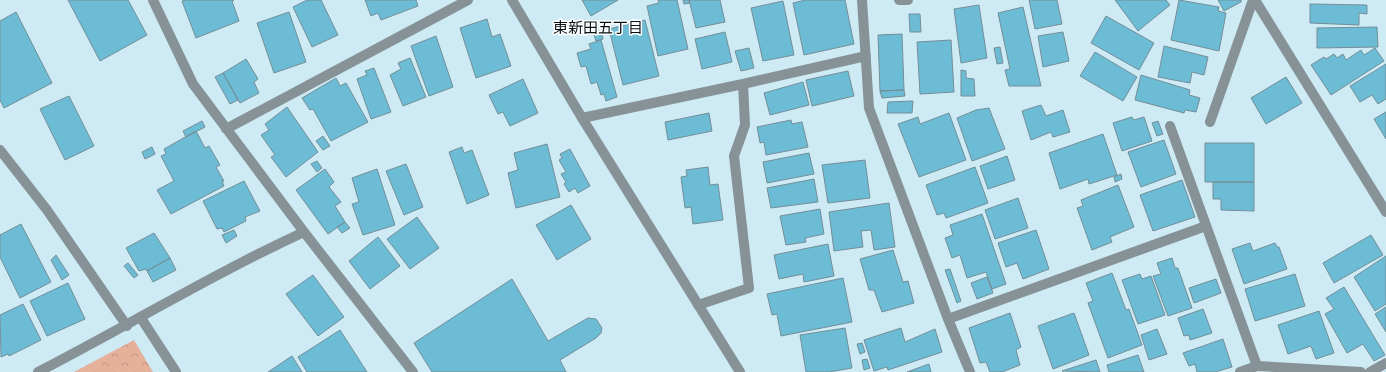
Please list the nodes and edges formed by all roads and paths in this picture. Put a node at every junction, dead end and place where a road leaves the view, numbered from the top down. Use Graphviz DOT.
graph roads {
  1 [pos="153,0"];
  2 [pos="468,0"];
  3 [pos="512,0"];
  4 [pos="862,0"];
  5 [pos="899,0"];
  6 [pos="908,0"];
  7 [pos="1254,0"];
  8 [pos="866,56"];
  9 [pos="743,84"];
  10 [pos="582,118"];
  11 [pos="1210,122"];
  12 [pos="1170,126"];
  13 [pos="226,129"];
  14 [pos="0,150"];
  15 [pos="1386,212"];
  16 [pos="1206,226"];
  17 [pos="304,232"];
  18 [pos="698,305"];
  19 [pos="141,318"];
  20 [pos="948,320"];
  21 [pos="127,326"];
  22 [pos="1386,363"];
  23 [pos="1257,366"];
  24 [pos="38,372"];
  25 [pos="176,372"];
  26 [pos="412,372"];
  27 [pos="740,372"];
  28 [pos="970,372"];
  29 [pos="1240,372"];
  30 [pos="1361,372"];
  31 [pos="1370,372"];
  1 -- 13 [label="street"];
  2 -- 13 [label="street"];
  3 -- 10 [label="street"];
  4 -- 8 [label="street"];
  5 -- 6 [label="street"];
  7 -- 11 [label="street"];
  7 -- 15 [label="street"];
  8 -- 9 [label="street"];
  8 -- 20 [label="street"];
  9 -- 10 [label="street"];
  9 -- 18 [label="street"];
  10 -- 18 [label="street"];
  12 -- 16 [label="street"];
  13 -- 17 [label="street"];
  14 -- 21 [label="street"];
  16 -- 20 [label="street"];
  16 -- 23 [label="street"];
  17 -- 19 [label="street"];
  17 -- 26 [label="street"];
  18 -- 27 [label="street"];
  19 -- 21 [label="street"];
  19 -- 25 [label="street"];
  20 -- 28 [label="street"];
  21 -- 24 [label="street"];
  22 -- 31 [label="street"];
  23 -- 29 [label="street"];
  23 -- 30 [label="street"];
}
